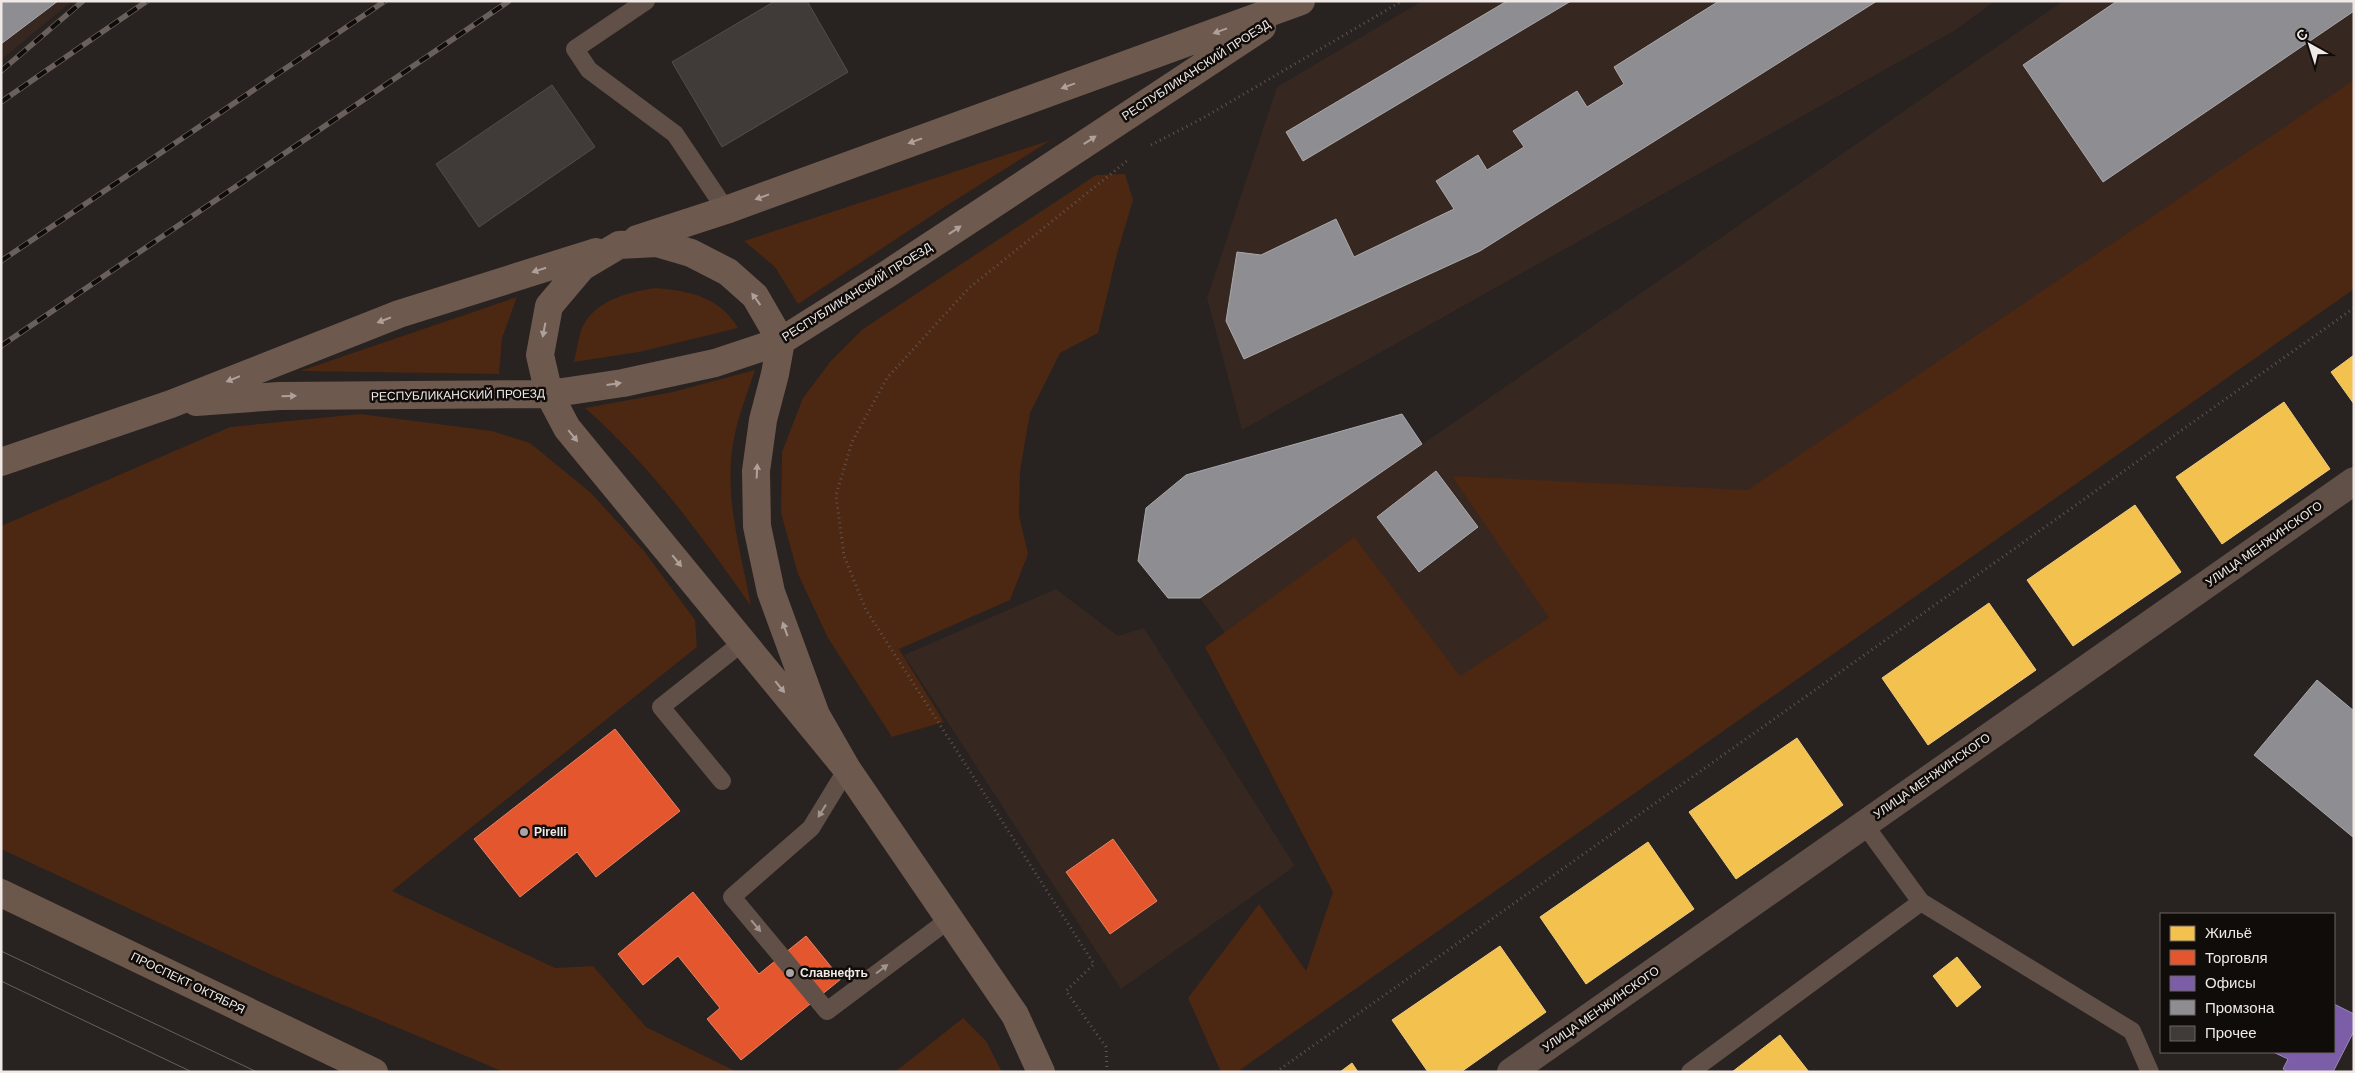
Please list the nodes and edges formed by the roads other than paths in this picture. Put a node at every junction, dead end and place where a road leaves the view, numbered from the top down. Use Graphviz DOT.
graph roads {
  1 [pos="646,1"];
  2 [pos="1300,2"];
  3 [pos="726,210"];
  4 [pos="619,245"];
  5 [pos="781,341"];
  6 [pos="549,394"];
  7 [pos="171,404"];
  8 [pos="1,462"];
  9 [pos="2354,481"];
  10 [pos="743,642"];
  11 [pos="848,769"];
  12 [pos="722,782"];
  13 [pos="1864,824"];
  14 [pos="1,893"];
  15 [pos="1922,902"];
  16 [pos="950,918"];
  17 [pos="374,1072"];
  18 [pos="1041,1072"];
  19 [pos="1511,1072"];
  20 [pos="1690,1072"];
  21 [pos="2150,1072"];
  1 -- 3 [label="lane"];
  2 -- 3 [label="main road, РЕСПУБЛИКАНСКИЙ ПРОЕЗД, one-way"];
  5 -- 2 [label="main road, РЕСПУБЛИКАНСКИЙ ПРОЕЗД, one-way"];
  3 -- 4 [label="main road, РЕСПУБЛИКАНСКИЙ ПРОЕЗД"];
  5 -- 4 [label="main road, one-way"];
  4 -- 6 [label="main road, one-way"];
  4 -- 7 [label="main road, РЕСПУБЛИКАНСКИЙ ПРОЕЗД, one-way"];
  6 -- 5 [label="main road, РЕСПУБЛИКАНСКИЙ ПРОЕЗД, one-way"];
  11 -- 5 [label="main road, one-way"];
  7 -- 6 [label="main road, РЕСПУБЛИКАНСКИЙ ПРОЕЗД, one-way"];
  6 -- 10 [label="main road, one-way"];
  7 -- 8 [label="main road, РЕСПУБЛИКАНСКИЙ ПРОЕЗД"];
  9 -- 13 [label="street, УЛИЦА МЕНЖИНСКОГО"];
  10 -- 11 [label="main road, one-way"];
  10 -- 12 [label="lane"];
  11 -- 16 [label="main road"];
  11 -- 16 [label="lane, one-way"];
  13 -- 15 [label="lane"];
  13 -- 19 [label="street, УЛИЦА МЕНЖИНСКОГО"];
  14 -- 17 [label="main road, ПРОСПЕКТ ОКТЯБРЯ"];
  15 -- 20 [label="lane"];
  15 -- 21 [label="lane"];
  16 -- 18 [label="main road"];
}
